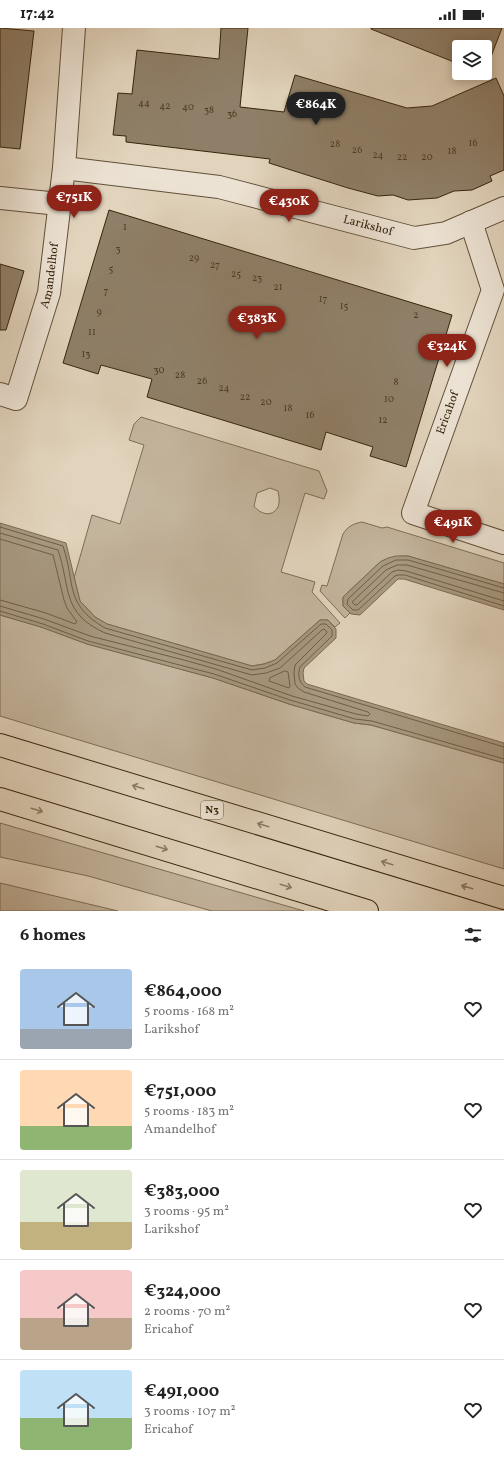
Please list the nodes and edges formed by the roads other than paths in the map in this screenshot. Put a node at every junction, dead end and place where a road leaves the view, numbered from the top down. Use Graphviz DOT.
graph roads {
  1 [pos="74,28"];
  2 [pos="64,168"];
  3 [pos="0,198"];
  4 [pos="59,204"];
  5 [pos="504,208"];
  6 [pos="471,222"];
  7 [pos="8,397"];
  8 [pos="504,543"];
  9 [pos="0,745"];
  10 [pos="0,799"];
  11 [pos="504,898"];
  12 [pos="367,911"];
  1 -- 2 [label="street, Amandelhof"];
  2 -- 4 [label="street, Amandelhof"];
  2 -- 6 [label="street, Larikshof"];
  3 -- 4 [label="street"];
  4 -- 7 [label="street, Amandelhof"];
  5 -- 6 [label="street, Larikshof"];
  6 -- 8 [label="street, Ericahof"];
  11 -- 9 [label="main road, N3, one-way"];
  10 -- 12 [label="main road, one-way"];
}
